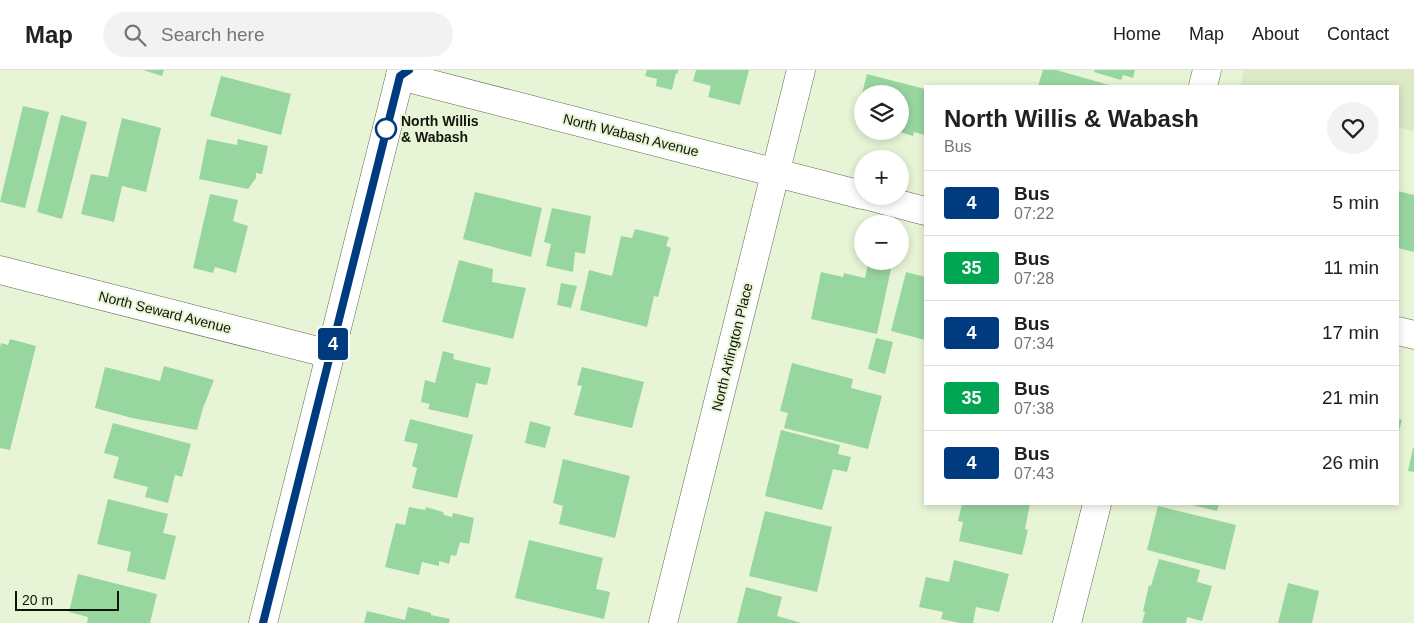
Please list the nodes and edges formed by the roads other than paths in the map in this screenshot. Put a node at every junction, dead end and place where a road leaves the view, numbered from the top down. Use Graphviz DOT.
graph roads {
  1 [pos="801,70"];
  2 [pos="1207,70"];
  3 [pos="401,72"];
  4 [pos="1202,85"];
  5 [pos="776,173"];
  6 [pos="854,193"];
  7 [pos="902,205"];
  8 [pos="924,211"];
  9 [pos="0,270"];
  10 [pos="1399,331"];
  11 [pos="1414,335"];
  12 [pos="330,354"];
  13 [pos="1097,505"];
  14 [pos="262,623"];
  15 [pos="663,623"];
  16 [pos="1067,623"];
  1 -- 5 [label="street, North Arlington Place"];
  2 -- 4 [label="street"];
  3 -- 5 [label="street, North Wabash Avenue"];
  3 -- 12 [label="street"];
  5 -- 6 [label="street, North Wabash Avenue"];
  5 -- 15 [label="street, North Arlington Place"];
  7 -- 8 [label="street"];
  9 -- 12 [label="street, North Seward Avenue"];
  10 -- 11 [label="street"];
  12 -- 14 [label="street"];
  13 -- 16 [label="street"];
}
